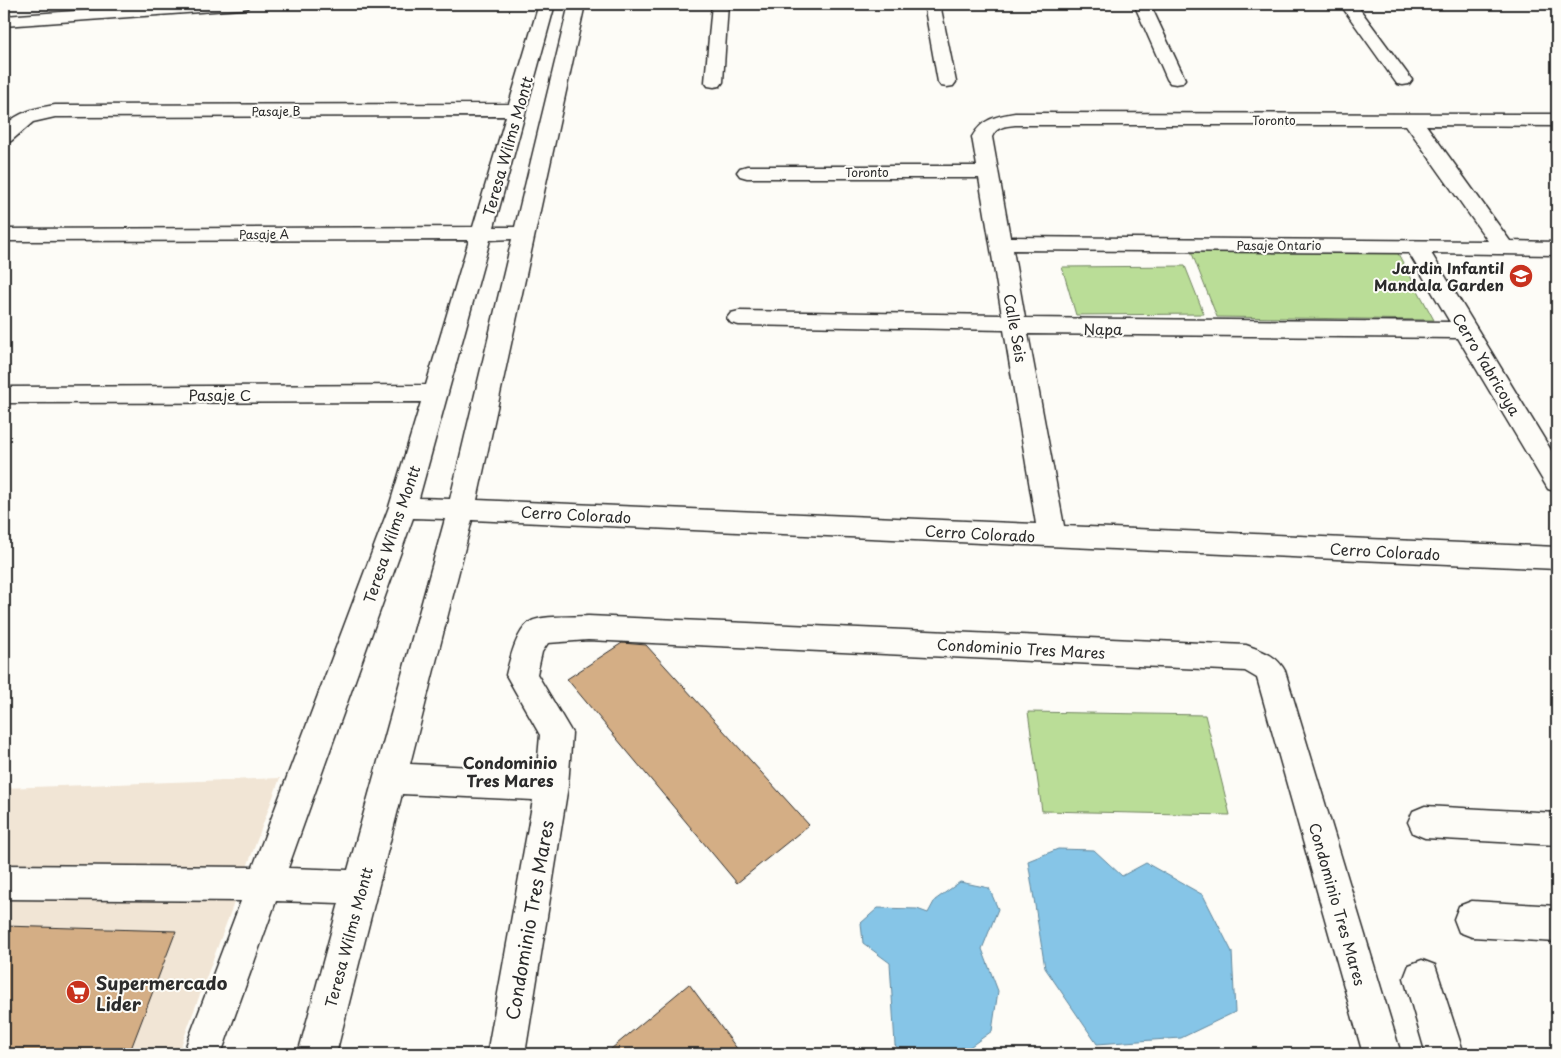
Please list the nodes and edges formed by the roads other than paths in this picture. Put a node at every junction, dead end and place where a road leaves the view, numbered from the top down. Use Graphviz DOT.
graph roads {
  1 [pos="242,4"];
  2 [pos="547,4"];
  3 [pos="577,4"];
  4 [pos="720,4"];
  5 [pos="932,4"];
  6 [pos="1142,4"];
  7 [pos="1348,4"];
  8 [pos="4,21"];
  9 [pos="1176,79"];
  10 [pos="1403,80"];
  11 [pos="714,82"];
  12 [pos="947,82"];
  13 [pos="517,110"];
  14 [pos="1412,120"];
  15 [pos="1557,120"];
  16 [pos="991,124"];
  17 [pos="4,137"];
  18 [pos="747,172"];
  19 [pos="988,172"];
  20 [pos="482,234"];
  21 [pos="524,234"];
  22 [pos="4,235"];
  23 [pos="1000,243"];
  24 [pos="1416,246"];
  25 [pos="1503,247"];
  26 [pos="1557,248"];
  27 [pos="739,318"];
  28 [pos="1015,324"];
  29 [pos="1466,330"];
  30 [pos="436,393"];
  31 [pos="4,395"];
  32 [pos="1557,482"];
  33 [pos="404,507"];
  34 [pos="461,509"];
  35 [pos="1052,536"];
  36 [pos="1557,558"];
  37 [pos="390,778"];
  38 [pos="552,786"];
  39 [pos="1426,822"];
  40 [pos="1557,829"];
  41 [pos="4,882"];
  42 [pos="264,884"];
  43 [pos="361,887"];
  44 [pos="1472,919"];
  45 [pos="1557,924"];
  46 [pos="1422,978"];
  47 [pos="202,1054"];
  48 [pos="317,1054"];
  49 [pos="506,1054"];
  50 [pos="1382,1054"];
  51 [pos="1445,1054"];
  1 -- 8 [label="street"];
  2 -- 13 [label="street, Teresa Wilms Montt"];
  3 -- 21 [label="street, Teresa Wilms Montt"];
  4 -- 11 [label="street"];
  5 -- 12 [label="street"];
  6 -- 9 [label="street"];
  7 -- 10 [label="street"];
  13 -- 17 [label="street, Pasaje B"];
  13 -- 20 [label="street, Teresa Wilms Montt"];
  14 -- 15 [label="street, Toronto"];
  14 -- 16 [label="street, Toronto"];
  14 -- 25 [label="street"];
  16 -- 19 [label="street, Calle Seis"];
  18 -- 19 [label="street, Toronto"];
  19 -- 23 [label="street, Calle Seis"];
  20 -- 21 [label="street, Pasaje A"];
  20 -- 22 [label="street, Pasaje A"];
  20 -- 30 [label="street, Teresa Wilms Montt"];
  21 -- 34 [label="street, Teresa Wilms Montt"];
  23 -- 24 [label="street, Pasaje Ontario"];
  23 -- 28 [label="street, Calle Seis"];
  24 -- 25 [label="street, Pasaje Ontario"];
  24 -- 29 [label="street, Cerro Yabricoya"];
  25 -- 26 [label="street, Pasaje Ontario"];
  27 -- 28 [label="street, Napa"];
  28 -- 29 [label="street, Napa"];
  28 -- 35 [label="street, Calle Seis"];
  29 -- 32 [label="street, Cerro Yabricoya"];
  30 -- 31 [label="street, Pasaje C"];
  30 -- 33 [label="street, Teresa Wilms Montt"];
  33 -- 34 [label="street, Cerro Colorado"];
  33 -- 42 [label="street, Teresa Wilms Montt"];
  34 -- 35 [label="street, Cerro Colorado"];
  34 -- 37 [label="street, Teresa Wilms Montt"];
  35 -- 36 [label="street, Cerro Colorado"];
  37 -- 38 [label="street"];
  37 -- 43 [label="street, Teresa Wilms Montt"];
  38 -- 49 [label="street, Condominio Tres Mares"];
  38 -- 50 [label="street, Condominio Tres Mares"];
  39 -- 40 [label="street"];
  41 -- 42 [label="street"];
  42 -- 43 [label="street"];
  42 -- 47 [label="street, Teresa Wilms Montt"];
  43 -- 48 [label="street, Teresa Wilms Montt"];
  44 -- 45 [label="street"];
  46 -- 51 [label="street"];
}
